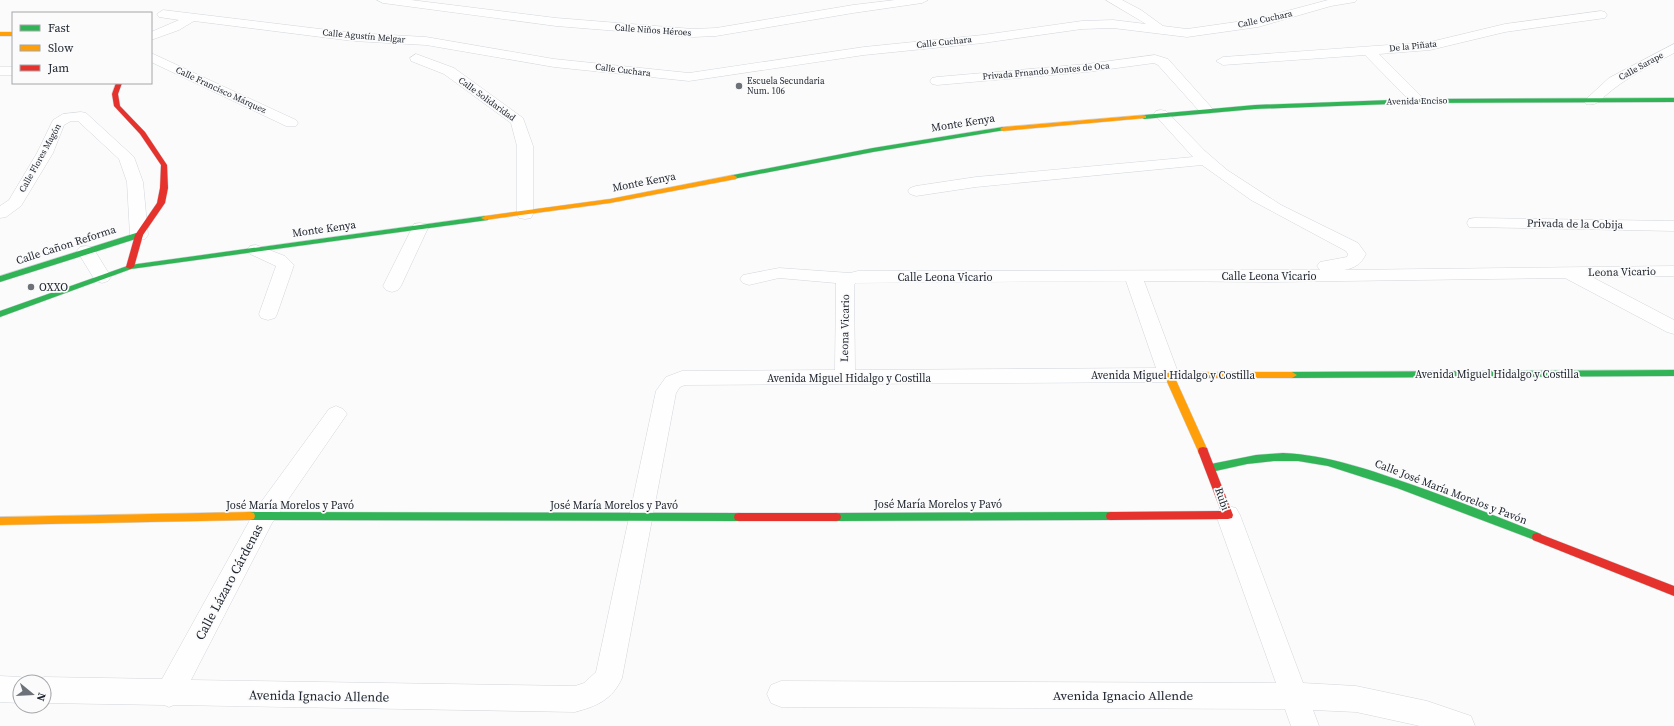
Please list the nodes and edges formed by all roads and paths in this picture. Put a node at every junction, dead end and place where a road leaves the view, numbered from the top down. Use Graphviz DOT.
graph roads {
  1 [pos="383,0"];
  2 [pos="922,0"];
  3 [pos="1112,0"];
  4 [pos="1351,0"];
  5 [pos="206,8"];
  6 [pos="163,14"];
  7 [pos="1601,15"];
  8 [pos="191,18"];
  9 [pos="1160,30"];
  10 [pos="0,34"];
  11 [pos="12,34"];
  12 [pos="152,36"];
  13 [pos="1674,48"];
  14 [pos="1368,50"];
  15 [pos="152,57"];
  16 [pos="416,58"];
  17 [pos="535,60"];
  18 [pos="1223,61"];
  19 [pos="12,70"];
  20 [pos="0,71"];
  21 [pos="937,81"];
  22 [pos="119,84"];
  23 [pos="1674,100"];
  24 [pos="1418,101"];
  25 [pos="1591,101"];
  26 [pos="1206,110"];
  27 [pos="1160,114"];
  28 [pos="291,123"];
  29 [pos="1206,160"];
  30 [pos="916,191"];
  31 [pos="0,213"];
  32 [pos="526,214"];
  33 [pos="1475,223"];
  34 [pos="1667,226"];
  35 [pos="420,228"];
  36 [pos="139,235"];
  37 [pos="1674,240"];
  38 [pos="256,250"];
  39 [pos="86,251"];
  40 [pos="130,267"];
  41 [pos="1674,271"];
  42 [pos="1569,273"];
  43 [pos="1133,275"];
  44 [pos="1270,276"];
  45 [pos="102,277"];
  46 [pos="0,279"];
  47 [pos="749,279"];
  48 [pos="850,279"];
  49 [pos="392,286"];
  50 [pos="0,314"];
  51 [pos="268,314"];
  52 [pos="1674,328"];
  53 [pos="1674,373"];
  54 [pos="1169,375"];
  55 [pos="845,378"];
  56 [pos="336,414"];
  57 [pos="1211,468"];
  58 [pos="1228,515"];
  59 [pos="264,516"];
  60 [pos="641,518"];
  61 [pos="0,521"];
  62 [pos="1674,591"];
  63 [pos="0,689"];
  64 [pos="12,690"];
  65 [pos="52,690"];
  66 [pos="169,694"];
  67 [pos="781,694"];
  68 [pos="1293,696"];
  69 [pos="1305,726"];
  70 [pos="1461,726"];
  1 -- 2 [label="street, Calle Niños Héroes"];
  3 -- 9 [label="street"];
  4 -- 9 [label="street, Calle Cuchara"];
  5 -- 8 [label="street"];
  6 -- 8 [label="street, Calle Agustín Melgar"];
  7 -- 14 [label="street, De la Piñata"];
  8 -- 12 [label="street"];
  8 -- 17 [label="street, Calle Agustín Melgar"];
  9 -- 17 [label="street, Calle Cuchara"];
  10 -- 11 [label="street"];
  13 -- 25 [label="street, Calle Sarape"];
  14 -- 18 [label="street, De la Piñata"];
  14 -- 24 [label="street"];
  15 -- 28 [label="street, Calle Francisco Márquez"];
  16 -- 32 [label="street, Calle Solidaridad"];
  19 -- 20 [label="street"];
  21 -- 26 [label="street, Privada Frnando Montes de Oca"];
  22 -- 36 [label="street"];
  23 -- 25 [label="street, Avenida Enciso"];
  24 -- 25 [label="street, Avenida Enciso"];
  24 -- 26 [label="street, Avenida Enciso"];
  26 -- 27 [label="street, Avenida Enciso"];
  27 -- 29 [label="street"];
  27 -- 32 [label="street, Monte Kenya"];
  29 -- 30 [label="street"];
  29 -- 44 [label="street"];
  31 -- 36 [label="street, Calle Flores Magón"];
  32 -- 35 [label="street, Monte Kenya"];
  33 -- 34 [label="street, Privada de la Cobija"];
  34 -- 37 [label="street"];
  35 -- 38 [label="street, Monte Kenya"];
  35 -- 49 [label="street"];
  36 -- 39 [label="street, Calle Cañon Reforma"];
  36 -- 40 [label="street, Calle Flores Magón"];
  38 -- 40 [label="street, Monte Kenya"];
  38 -- 51 [label="street"];
  39 -- 45 [label="street"];
  39 -- 46 [label="street, Calle Cañon Reforma"];
  40 -- 45 [label="street, Monte Kenya"];
  41 -- 42 [label="street, Leona Vicario"];
  42 -- 44 [label="street, Calle Leona Vicario"];
  42 -- 52 [label="street, Calle Leona Vicario"];
  43 -- 44 [label="street, Calle Leona Vicario"];
  43 -- 48 [label="street, Calle Leona Vicario"];
  43 -- 54 [label="street, Rubi"];
  45 -- 50 [label="street, Monte Kenya"];
  47 -- 48 [label="street, Calle Leona Vicario"];
  48 -- 55 [label="street, Leona Vicario"];
  53 -- 54 [label="street, Avenida Miguel Hidalgo y Costilla"];
  54 -- 55 [label="street, Avenida Miguel Hidalgo y Costilla"];
  54 -- 57 [label="street, Rubi"];
  55 -- 60 [label="street, Avenida Miguel Hidalgo y Costilla"];
  56 -- 59 [label="street, Calle Lázaro Cárdenas"];
  57 -- 58 [label="street, Rubi"];
  57 -- 62 [label="street, Calle José María Morelos y Pavón"];
  58 -- 60 [label="street, José María Morelos y Pavó"];
  58 -- 68 [label="street, Rubi"];
  59 -- 60 [label="street, José María Morelos y Pavó"];
  59 -- 61 [label="street, José María Morelos y Pavó"];
  59 -- 66 [label="street, Calle Lázaro Cárdenas"];
  60 -- 66 [label="street, Avenida Ignacio Allende"];
  63 -- 64 [label="street"];
  65 -- 66 [label="street, Avenida Ignacio Allende"];
  67 -- 68 [label="street, Avenida Ignacio Allende"];
  68 -- 69 [label="street, Rubi"];
  68 -- 70 [label="street, Avenida Ignacio Allende"];
}
